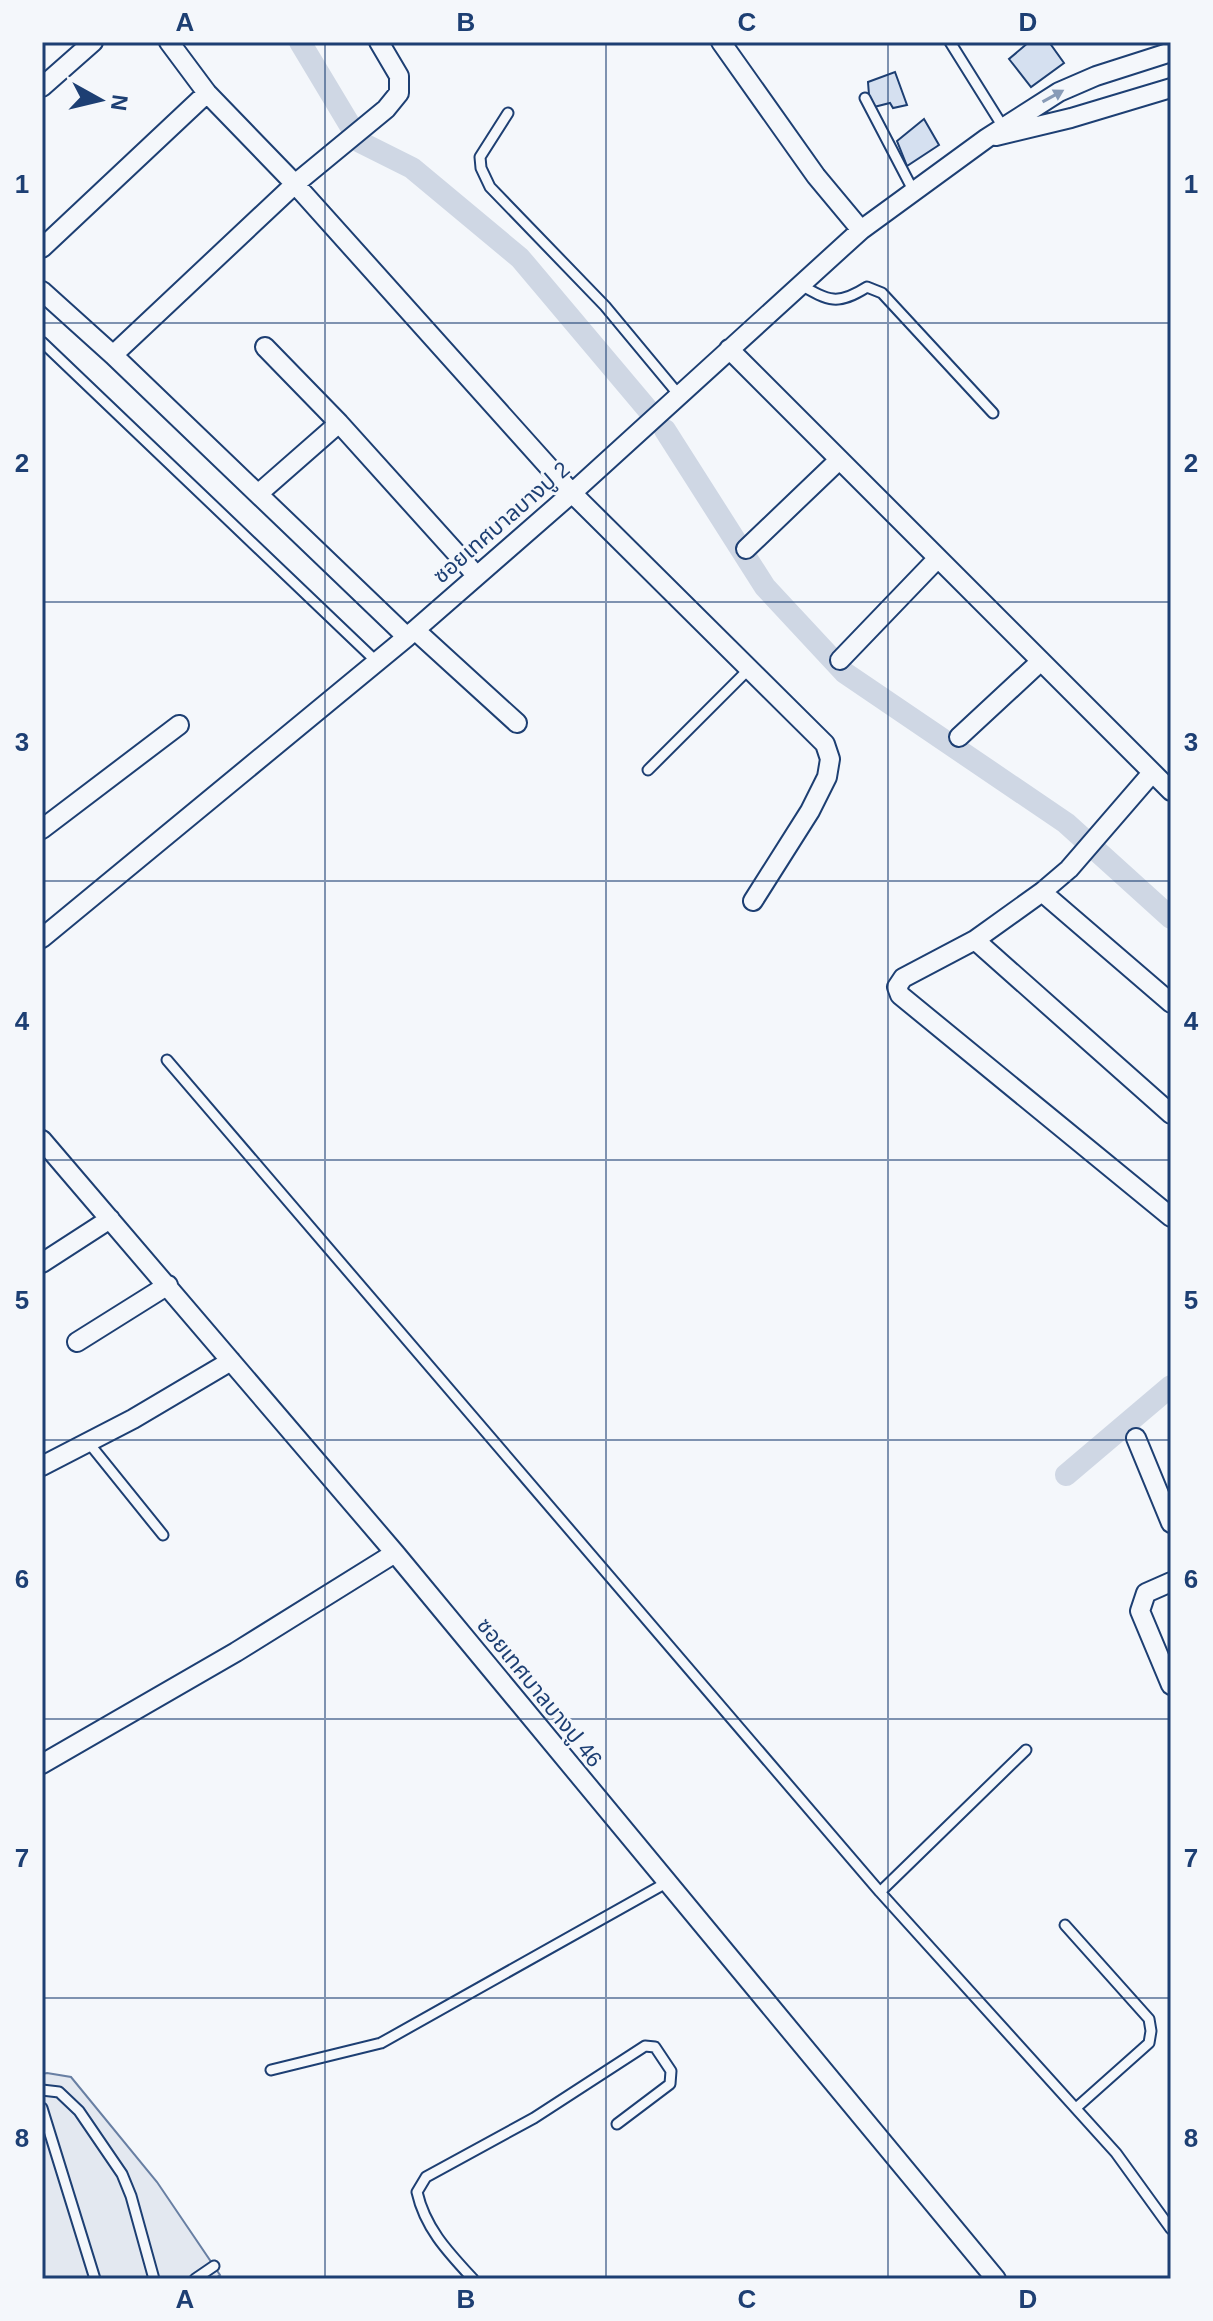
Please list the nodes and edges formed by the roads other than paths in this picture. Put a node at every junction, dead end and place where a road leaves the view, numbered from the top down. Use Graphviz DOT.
graph roads {
  1 [pos="93,42"];
  2 [pos="169,42"];
  3 [pos="379,42"];
  4 [pos="721,42"];
  5 [pos="950,42"];
  6 [pos="1164,50"];
  7 [pos="42,87"];
  8 [pos="1171,88"];
  9 [pos="207,93"];
  10 [pos="865,98"];
  11 [pos="508,113"];
  12 [pos="999,133"];
  13 [pos="295,184"];
  14 [pos="913,190"];
  15 [pos="861,230"];
  16 [pos="42,248"];
  17 [pos="799,284"];
  18 [pos="42,291"];
  19 [pos="42,342"];
  20 [pos="265,347"];
  21 [pos="729,349"];
  22 [pos="113,355"];
  23 [pos="679,395"];
  24 [pos="993,413"];
  25 [pos="339,423"];
  26 [pos="839,460"];
  27 [pos="572,493"];
  28 [pos="258,494"];
  29 [pos="746,549"];
  30 [pos="938,558"];
  31 [pos="476,575"];
  32 [pos="411,633"];
  33 [pos="840,660"];
  34 [pos="1041,661"];
  35 [pos="377,662"];
  36 [pos="749,669"];
  37 [pos="517,723"];
  38 [pos="179,725"];
  39 [pos="959,737"];
  40 [pos="648,770"];
  41 [pos="1152,773"];
  42 [pos="1171,791"];
  43 [pos="42,829"];
  44 [pos="1042,892"];
  45 [pos="753,901"];
  46 [pos="42,938"];
  47 [pos="975,940"];
  48 [pos="1171,1003"];
  49 [pos="167,1060"];
  50 [pos="1171,1114"];
  51 [pos="42,1140"];
  52 [pos="1171,1217"];
  53 [pos="110,1219"];
  54 [pos="42,1263"];
  55 [pos="168,1285"];
  56 [pos="77,1342"];
  57 [pos="231,1361"];
  58 [pos="1136,1438"];
  59 [pos="88,1442"];
  60 [pos="42,1466"];
  61 [pos="1171,1523"];
  62 [pos="163,1535"];
  63 [pos="395,1553"];
  64 [pos="1171,1582"];
  65 [pos="1171,1685"];
  66 [pos="1026,1750"];
  67 [pos="42,1764"];
  68 [pos="666,1883"];
  69 [pos="880,1892"];
  70 [pos="1065,1925"];
  71 [pos="271,2070"];
  72 [pos="42,2090"];
  73 [pos="42,2108"];
  74 [pos="1076,2108"];
  75 [pos="617,2124"];
  76 [pos="1171,2229"];
  77 [pos="214,2266"];
  78 [pos="95,2279"];
  79 [pos="154,2279"];
  80 [pos="195,2279"];
  81 [pos="473,2279"];
  82 [pos="996,2279"];
  1 -- 7 [label="street"];
  2 -- 9 [label="street"];
  3 -- 13 [label="street"];
  4 -- 15 [label="street"];
  5 -- 12 [label="lane"];
  12 -- 6 [label="street, ซอยเทศบาลบางปู 2, one-way"];
  8 -- 12 [label="street, ซอยเทศบาลบางปู 2"];
  9 -- 13 [label="street"];
  9 -- 16 [label="street"];
  10 -- 14 [label="lane"];
  11 -- 23 [label="lane"];
  12 -- 14 [label="street, ซอยเทศบาลบางปู 2"];
  13 -- 22 [label="street"];
  13 -- 27 [label="street"];
  14 -- 15 [label="street, ซอยเทศบาลบางปู 2"];
  15 -- 17 [label="street, ซอยเทศบาลบางปู 2"];
  17 -- 21 [label="street, ซอยเทศบาลบางปู 2"];
  17 -- 24 [label="lane"];
  18 -- 22 [label="street"];
  19 -- 35 [label="lane"];
  20 -- 25 [label="street"];
  21 -- 23 [label="street, ซอยเทศบาลบางปู 2"];
  21 -- 26 [label="street"];
  22 -- 28 [label="street"];
  23 -- 27 [label="street, ซอยเทศบาลบางปู 2"];
  25 -- 28 [label="street"];
  25 -- 31 [label="street"];
  26 -- 29 [label="street"];
  26 -- 30 [label="street"];
  27 -- 31 [label="street, ซอยเทศบาลบางปู 2"];
  27 -- 36 [label="street"];
  28 -- 32 [label="street"];
  30 -- 33 [label="street"];
  30 -- 34 [label="street"];
  31 -- 32 [label="street, ซอยเทศบาลบางปู 2"];
  32 -- 35 [label="street, ซอยเทศบาลบางปู 2"];
  32 -- 37 [label="street"];
  34 -- 39 [label="street"];
  34 -- 41 [label="street"];
  35 -- 46 [label="street, ซอยเทศบาลบางปู 2"];
  36 -- 40 [label="lane"];
  36 -- 45 [label="street"];
  38 -- 43 [label="street"];
  41 -- 42 [label="street"];
  41 -- 44 [label="street"];
  44 -- 47 [label="street"];
  44 -- 48 [label="street"];
  47 -- 50 [label="street"];
  47 -- 52 [label="street"];
  49 -- 69 [label="lane"];
  51 -- 53 [label="street, ซอยเทศบาลบางปู 46"];
  53 -- 54 [label="street"];
  53 -- 55 [label="street, ซอยเทศบาลบางปู 46"];
  55 -- 56 [label="street"];
  55 -- 57 [label="street, ซอยเทศบาลบางปู 46"];
  57 -- 59 [label="street"];
  57 -- 63 [label="street, ซอยเทศบาลบางปู 46"];
  58 -- 61 [label="street"];
  59 -- 60 [label="street"];
  59 -- 62 [label="lane"];
  63 -- 67 [label="street"];
  63 -- 68 [label="street, ซอยเทศบาลบางปู 46"];
  64 -- 65 [label="street"];
  66 -- 69 [label="lane"];
  68 -- 71 [label="lane"];
  68 -- 82 [label="street, ซอยเทศบาลบางปู 46"];
  69 -- 74 [label="lane"];
  70 -- 74 [label="lane"];
  72 -- 79 [label="lane"];
  73 -- 78 [label="lane"];
  74 -- 76 [label="lane"];
  75 -- 81 [label="lane"];
  77 -- 80 [label="lane"];
}
